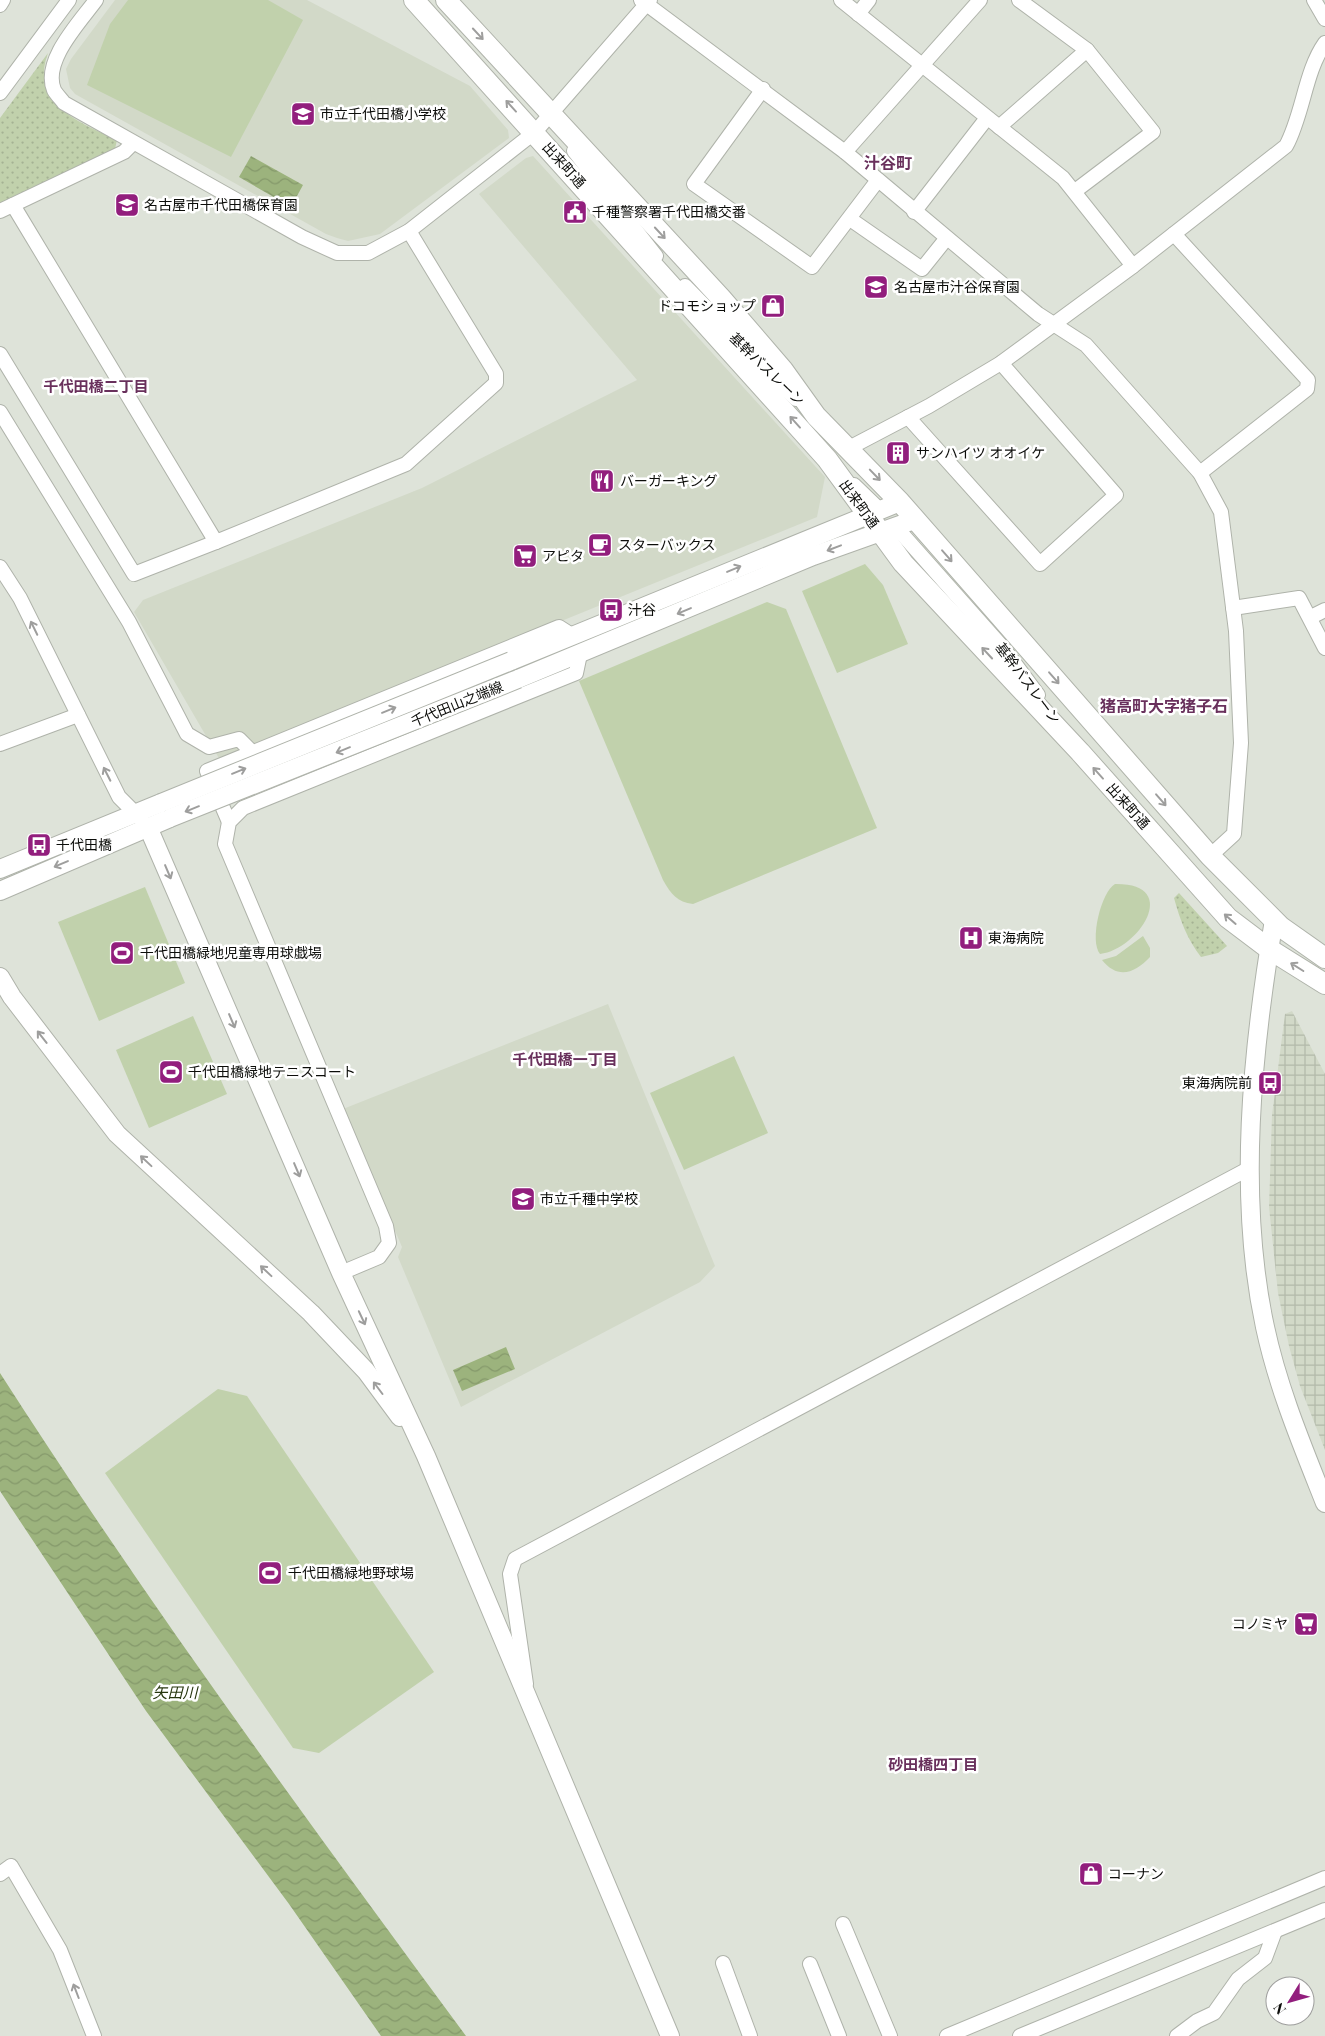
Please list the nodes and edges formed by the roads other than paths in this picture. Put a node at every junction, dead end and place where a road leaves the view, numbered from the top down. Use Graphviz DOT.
graph roads {
  1 [pos="4,0"];
  2 [pos="69,0"];
  3 [pos="96,0"];
  4 [pos="414,0"];
  5 [pos="446,0"];
  6 [pos="841,0"];
  7 [pos="869,0"];
  8 [pos="980,0"];
  9 [pos="1019,0"];
  10 [pos="1314,0"];
  11 [pos="646,1"];
  12 [pos="0,5"];
  13 [pos="858,14"];
  14 [pos="1325,19"];
  15 [pos="1325,43"];
  16 [pos="1088,50"];
  17 [pos="921,66"];
  18 [pos="763,89"];
  19 [pos="0,94"];
  20 [pos="987,118"];
  21 [pos="545,122"];
  22 [pos="999,126"];
  23 [pos="133,142"];
  24 [pos="845,152"];
  25 [pos="878,180"];
  26 [pos="1075,191"];
  27 [pos="6,208"];
  28 [pos="914,212"];
  29 [pos="850,219"];
  30 [pos="409,231"];
  31 [pos="1174,234"];
  32 [pos="946,239"];
  33 [pos="1133,266"];
  34 [pos="1056,324"];
  35 [pos="0,354"];
  36 [pos="1001,363"];
  37 [pos="0,412"];
  38 [pos="908,417"];
  39 [pos="849,448"];
  40 [pos="1200,473"];
  41 [pos="900,502"];
  42 [pos="874,513"];
  43 [pos="896,526"];
  44 [pos="216,542"];
  45 [pos="0,567"];
  46 [pos="1233,608"];
  47 [pos="1325,610"];
  48 [pos="1311,617"];
  49 [pos="573,636"];
  50 [pos="1325,648"];
  51 [pos="580,654"];
  52 [pos="78,715"];
  53 [pos="0,744"];
  54 [pos="251,751"];
  55 [pos="134,813"];
  56 [pos="229,822"];
  57 [pos="148,827"];
  58 [pos="1210,856"];
  59 [pos="0,869"];
  60 [pos="0,890"];
  61 [pos="1274,920"];
  62 [pos="1269,949"];
  63 [pos="1325,958"];
  64 [pos="0,977"];
  65 [pos="1325,984"];
  66 [pos="1250,1168"];
  67 [pos="341,1273"];
  68 [pos="377,1351"];
  69 [pos="357,1362"];
  70 [pos="426,1456"];
  71 [pos="1325,1503"];
  72 [pos="529,1698"];
  73 [pos="6,1870"];
  74 [pos="1325,1878"];
  75 [pos="1325,1910"];
  76 [pos="843,1924"];
  77 [pos="1275,1931"];
  78 [pos="723,1963"];
  79 [pos="810,1964"];
  80 [pos="94,2036"];
  81 [pos="670,2036"];
  82 [pos="750,2036"];
  83 [pos="839,2036"];
  84 [pos="890,2036"];
  85 [pos="947,2036"];
  86 [pos="1020,2036"];
  87 [pos="1177,2036"];
  1 -- 12 [label="street"];
  2 -- 19 [label="street"];
  3 -- 23 [label="street"];
  21 -- 4 [label="main road, 出来町通, one-way"];
  5 -- 21 [label="main road, 出来町通, one-way"];
  6 -- 13 [label="street"];
  7 -- 13 [label="street"];
  8 -- 17 [label="street"];
  9 -- 16 [label="street"];
  10 -- 14 [label="street"];
  11 -- 18 [label="street"];
  11 -- 21 [label="street"];
  13 -- 17 [label="street"];
  15 -- 31 [label="street"];
  16 -- 22 [label="street"];
  16 -- 26 [label="street"];
  17 -- 20 [label="street"];
  17 -- 24 [label="street"];
  18 -- 24 [label="street"];
  18 -- 29 [label="street"];
  20 -- 22 [label="street"];
  20 -- 28 [label="street"];
  21 -- 30 [label="street"];
  21 -- 39 [label="main road, 出来町通, one-way"];
  42 -- 21 [label="main road, 出来町通, one-way"];
  22 -- 26 [label="street"];
  23 -- 27 [label="street"];
  23 -- 30 [label="street"];
  24 -- 25 [label="street"];
  25 -- 28 [label="street"];
  25 -- 29 [label="street"];
  26 -- 33 [label="street"];
  27 -- 44 [label="street"];
  28 -- 32 [label="street"];
  29 -- 32 [label="street"];
  30 -- 44 [label="street"];
  31 -- 33 [label="street"];
  31 -- 40 [label="street"];
  32 -- 34 [label="street"];
  33 -- 34 [label="street"];
  34 -- 36 [label="street"];
  34 -- 40 [label="street"];
  35 -- 44 [label="street"];
  36 -- 38 [label="street"];
  36 -- 38 [label="street"];
  37 -- 54 [label="street"];
  38 -- 39 [label="street"];
  39 -- 41 [label="main road, 出来町通, one-way"];
  40 -- 46 [label="street"];
  41 -- 42 [label="street, 千代田山之端線"];
  41 -- 43 [label="main road, 出来町通"];
  42 -- 43 [label="main road, 出来町通"];
  49 -- 42 [label="street, 千代田山之端線, one-way"];
  43 -- 51 [label="street, 千代田山之端線, one-way"];
  43 -- 58 [label="main road, 出来町通, one-way"];
  62 -- 43 [label="main road, 出来町通, one-way"];
  52 -- 45 [label="street, one-way"];
  46 -- 48 [label="street"];
  46 -- 58 [label="street"];
  47 -- 48 [label="street"];
  48 -- 50 [label="street"];
  49 -- 54 [label="street"];
  55 -- 49 [label="street, 千代田山之端線, one-way, bridge"];
  51 -- 56 [label="street"];
  51 -- 57 [label="street, 千代田山之端線, one-way, bridge"];
  52 -- 53 [label="street"];
  55 -- 52 [label="street, one-way"];
  54 -- 56 [label="street"];
  55 -- 57 [label="street"];
  55 -- 59 [label="street, 千代田山之端線"];
  56 -- 67 [label="street"];
  57 -- 60 [label="street, 千代田山之端線, one-way"];
  57 -- 67 [label="street, one-way"];
  58 -- 61 [label="main road, 出来町通"];
  61 -- 62 [label="street"];
  61 -- 63 [label="main road, 出来町通"];
  65 -- 62 [label="main road, 出来町通, one-way"];
  62 -- 66 [label="street"];
  69 -- 64 [label="street, one-way"];
  66 -- 71 [label="street"];
  66 -- 72 [label="street"];
  67 -- 68 [label="street, one-way"];
  68 -- 69 [label="street"];
  68 -- 70 [label="street"];
  70 -- 69 [label="street, one-way"];
  70 -- 72 [label="street"];
  72 -- 81 [label="street"];
  80 -- 73 [label="street, one-way"];
  74 -- 85 [label="street"];
  75 -- 77 [label="street"];
  76 -- 84 [label="street"];
  77 -- 86 [label="street"];
  77 -- 87 [label="street"];
  78 -- 82 [label="street"];
  79 -- 83 [label="street"];
}
